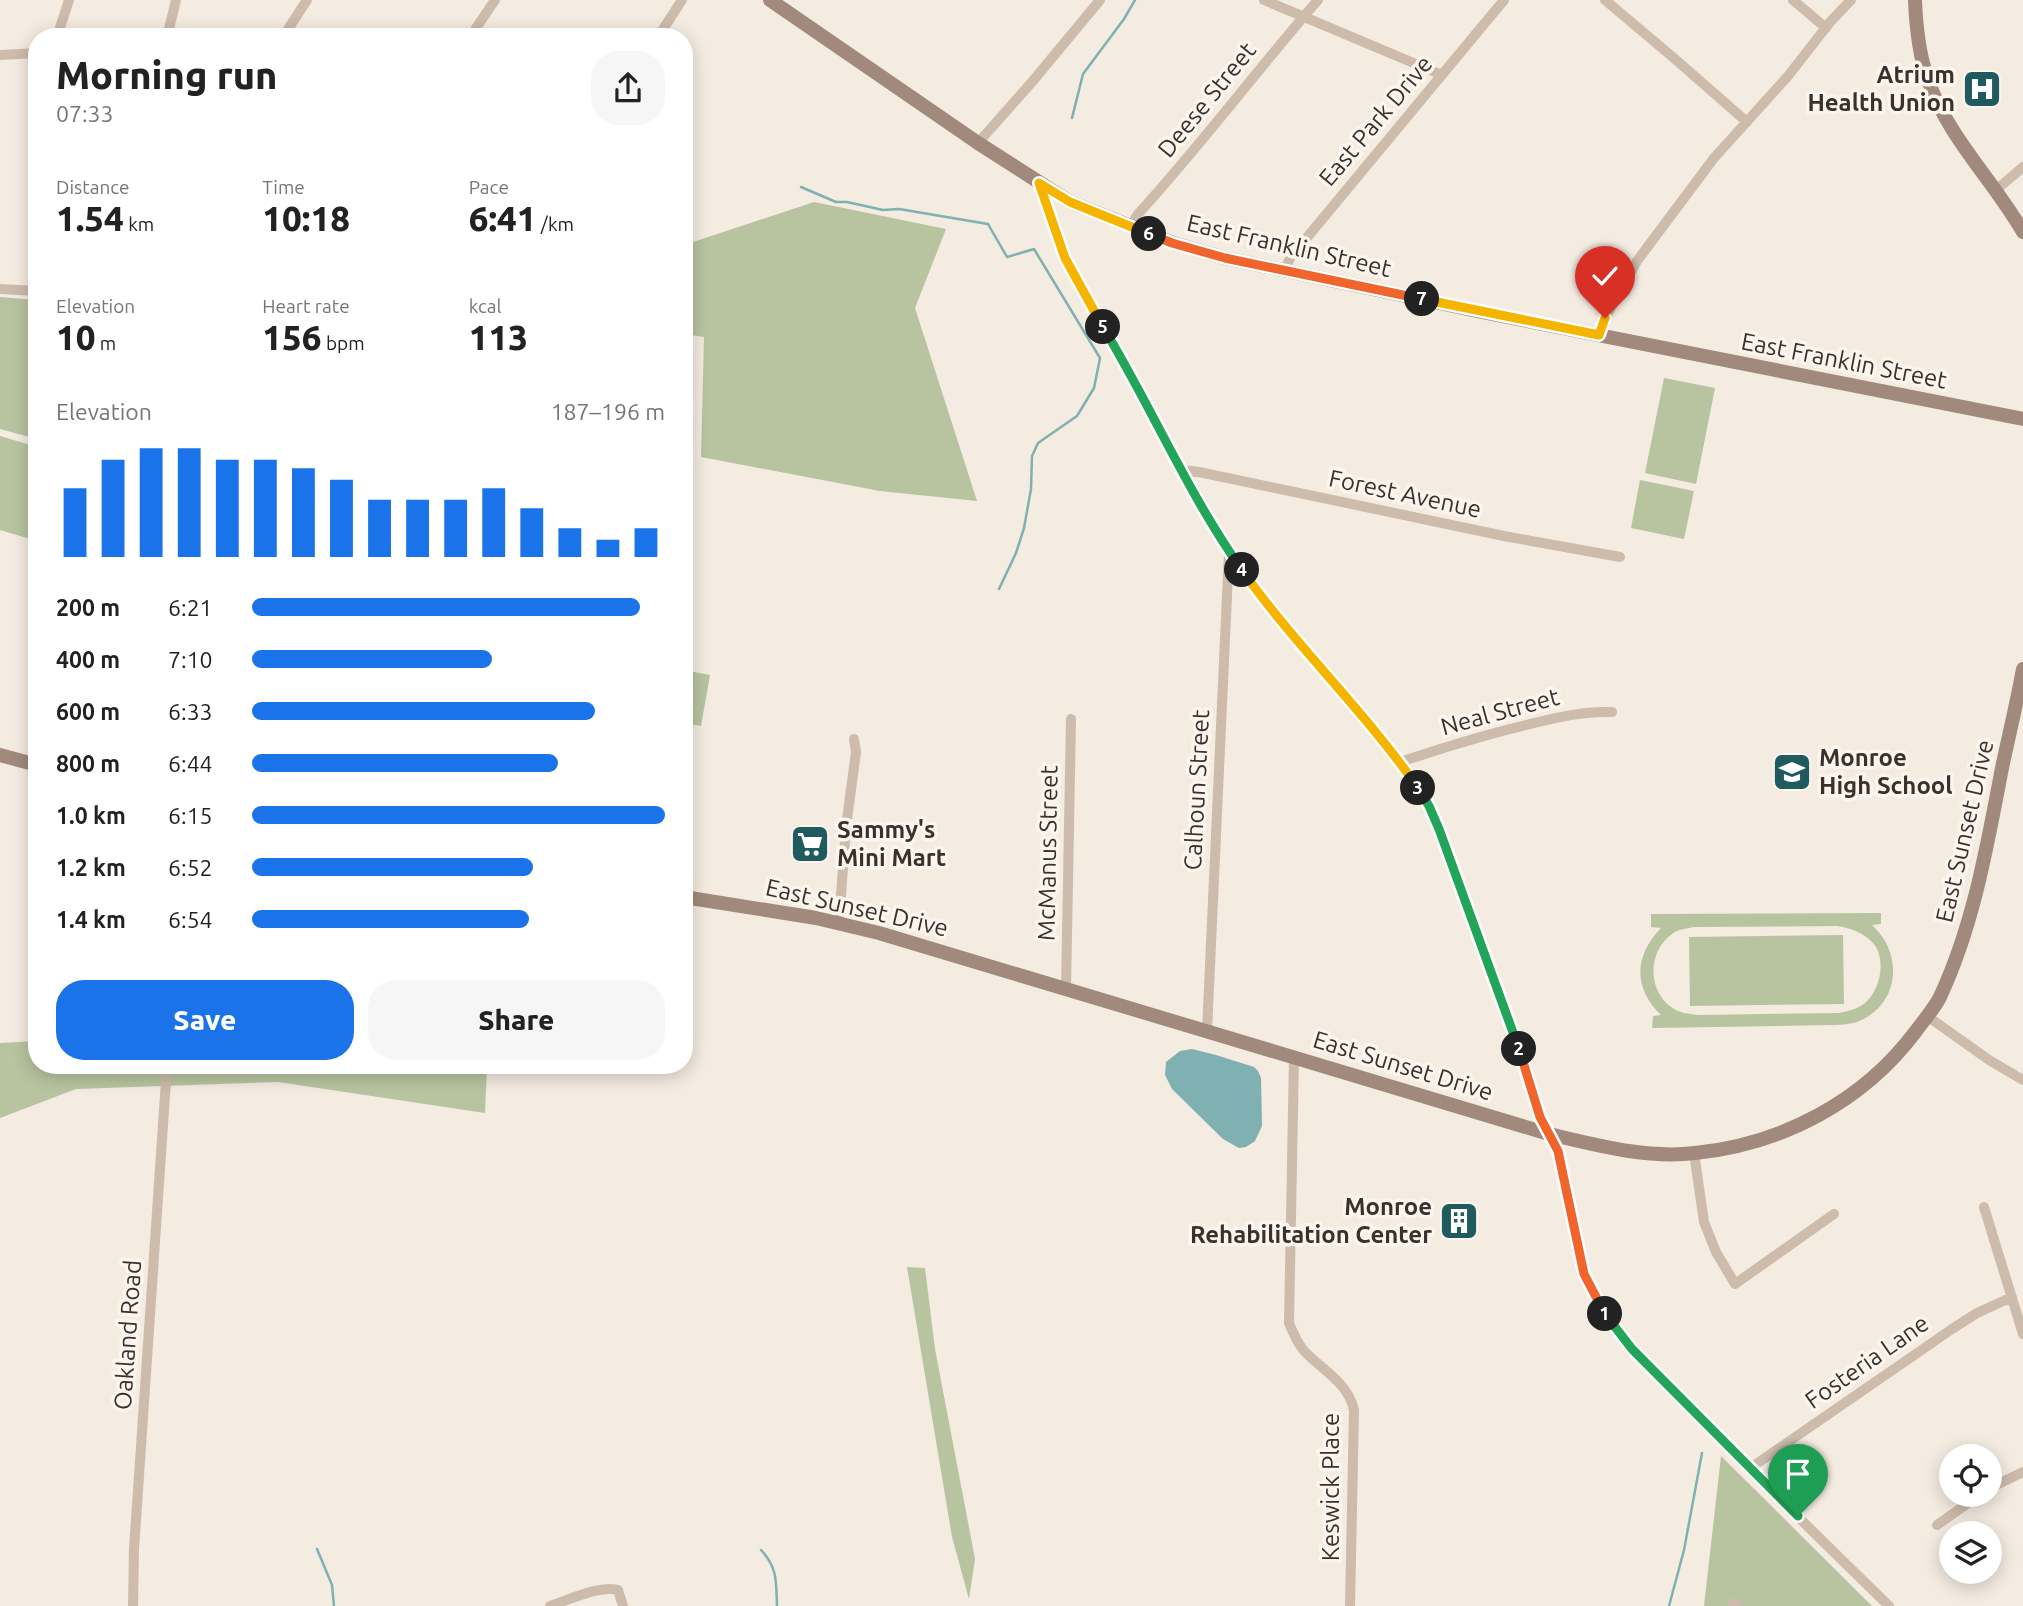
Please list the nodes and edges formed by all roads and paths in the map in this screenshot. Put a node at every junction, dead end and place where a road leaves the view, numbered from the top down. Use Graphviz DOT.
graph roads {
  1 [pos="69,0"];
  2 [pos="176,0"];
  3 [pos="307,0"];
  4 [pos="495,0"];
  5 [pos="682,0"];
  6 [pos="770,0"];
  7 [pos="1100,0"];
  8 [pos="1264,0"];
  9 [pos="1318,0"];
  10 [pos="1504,0"];
  11 [pos="1605,0"];
  12 [pos="1793,0"];
  13 [pos="1851,0"];
  14 [pos="1915,0"];
  15 [pos="1302,17"];
  16 [pos="1826,27"];
  17 [pos="60,28"];
  18 [pos="169,28"];
  19 [pos="289,28"];
  20 [pos="478,28"];
  21 [pos="664,28"];
  22 [pos="28,53"];
  23 [pos="0,55"];
  24 [pos="1442,75"];
  25 [pos="1747,122"];
  26 [pos="978,143"];
  27 [pos="2023,167"];
  28 [pos="1039,183"];
  29 [pos="1996,190"];
  30 [pos="1130,227"];
  31 [pos="2023,232"];
  32 [pos="1285,270"];
  33 [pos="0,289"];
  34 [pos="28,291"];
  35 [pos="1599,335"];
  36 [pos="2023,419"];
  37 [pos="1182,470"];
  38 [pos="1229,552"];
  39 [pos="1620,557"];
  40 [pos="2023,669"];
  41 [pos="1612,712"];
  42 [pos="1071,719"];
  43 [pos="854,738"];
  44 [pos="0,755"];
  45 [pos="1400,762"];
  46 [pos="28,763"];
  47 [pos="693,898"];
  48 [pos="839,922"];
  49 [pos="1066,988"];
  50 [pos="1927,1016"];
  51 [pos="1207,1031"];
  52 [pos="1294,1058"];
  53 [pos="166,1074"];
  54 [pos="2023,1080"];
  55 [pos="1549,1134"];
  56 [pos="1694,1153"];
  57 [pos="1984,1207"];
  58 [pos="1834,1214"];
  59 [pos="2012,1297"];
  60 [pos="2023,1334"];
  61 [pos="1749,1469"];
  62 [pos="2023,1472"];
  63 [pos="2002,1482"];
  64 [pos="1963,1507"];
  65 [pos="1937,1525"];
  66 [pos="133,1606"];
  67 [pos="550,1606"];
  68 [pos="623,1606"];
  69 [pos="1350,1606"];
  70 [pos="1888,1606"];
  1 -- 17 [label="street"];
  2 -- 18 [label="street"];
  3 -- 19 [label="street"];
  4 -- 20 [label="street"];
  5 -- 21 [label="street"];
  6 -- 26 [label="street, East Franklin Street"];
  7 -- 26 [label="street"];
  8 -- 15 [label="street"];
  9 -- 15 [label="street, Deese Street"];
  10 -- 24 [label="street, East Park Drive"];
  11 -- 25 [label="street"];
  12 -- 16 [label="street"];
  13 -- 16 [label="street"];
  14 -- 29 [label="street"];
  15 -- 24 [label="street"];
  15 -- 30 [label="street, Deese Street"];
  16 -- 25 [label="street"];
  22 -- 23 [label="street"];
  24 -- 32 [label="street, East Park Drive"];
  25 -- 35 [label="street"];
  26 -- 28 [label="street, East Franklin Street"];
  27 -- 29 [label="street"];
  28 -- 30 [label="street, East Franklin Street"];
  28 -- 37 [label="street"];
  29 -- 31 [label="street"];
  30 -- 32 [label="street, East Franklin Street"];
  32 -- 35 [label="street, East Franklin Street"];
  33 -- 34 [label="street"];
  35 -- 36 [label="street, East Franklin Street"];
  37 -- 38 [label="street"];
  37 -- 39 [label="street, Forest Avenue"];
  38 -- 45 [label="street"];
  38 -- 51 [label="street, Calhoun Street"];
  40 -- 50 [label="street, East Sunset Drive"];
  41 -- 45 [label="street, Neal Street"];
  42 -- 49 [label="street, McManus Street"];
  43 -- 48 [label="street"];
  44 -- 46 [label="street"];
  45 -- 55 [label="street"];
  47 -- 48 [label="street, East Sunset Drive"];
  48 -- 49 [label="street, East Sunset Drive"];
  49 -- 51 [label="street, East Sunset Drive"];
  50 -- 54 [label="street"];
  50 -- 56 [label="street, East Sunset Drive"];
  51 -- 52 [label="street, East Sunset Drive"];
  52 -- 55 [label="street, East Sunset Drive"];
  52 -- 69 [label="street, Keswick Place"];
  53 -- 66 [label="street, Oakland Road"];
  55 -- 56 [label="street, East Sunset Drive"];
  55 -- 61 [label="street"];
  56 -- 58 [label="street"];
  57 -- 59 [label="street"];
  59 -- 60 [label="street"];
  59 -- 61 [label="street, Fosteria Lane"];
  61 -- 70 [label="street"];
  62 -- 63 [label="street"];
  64 -- 65 [label="street"];
  67 -- 68 [label="street"];
}
